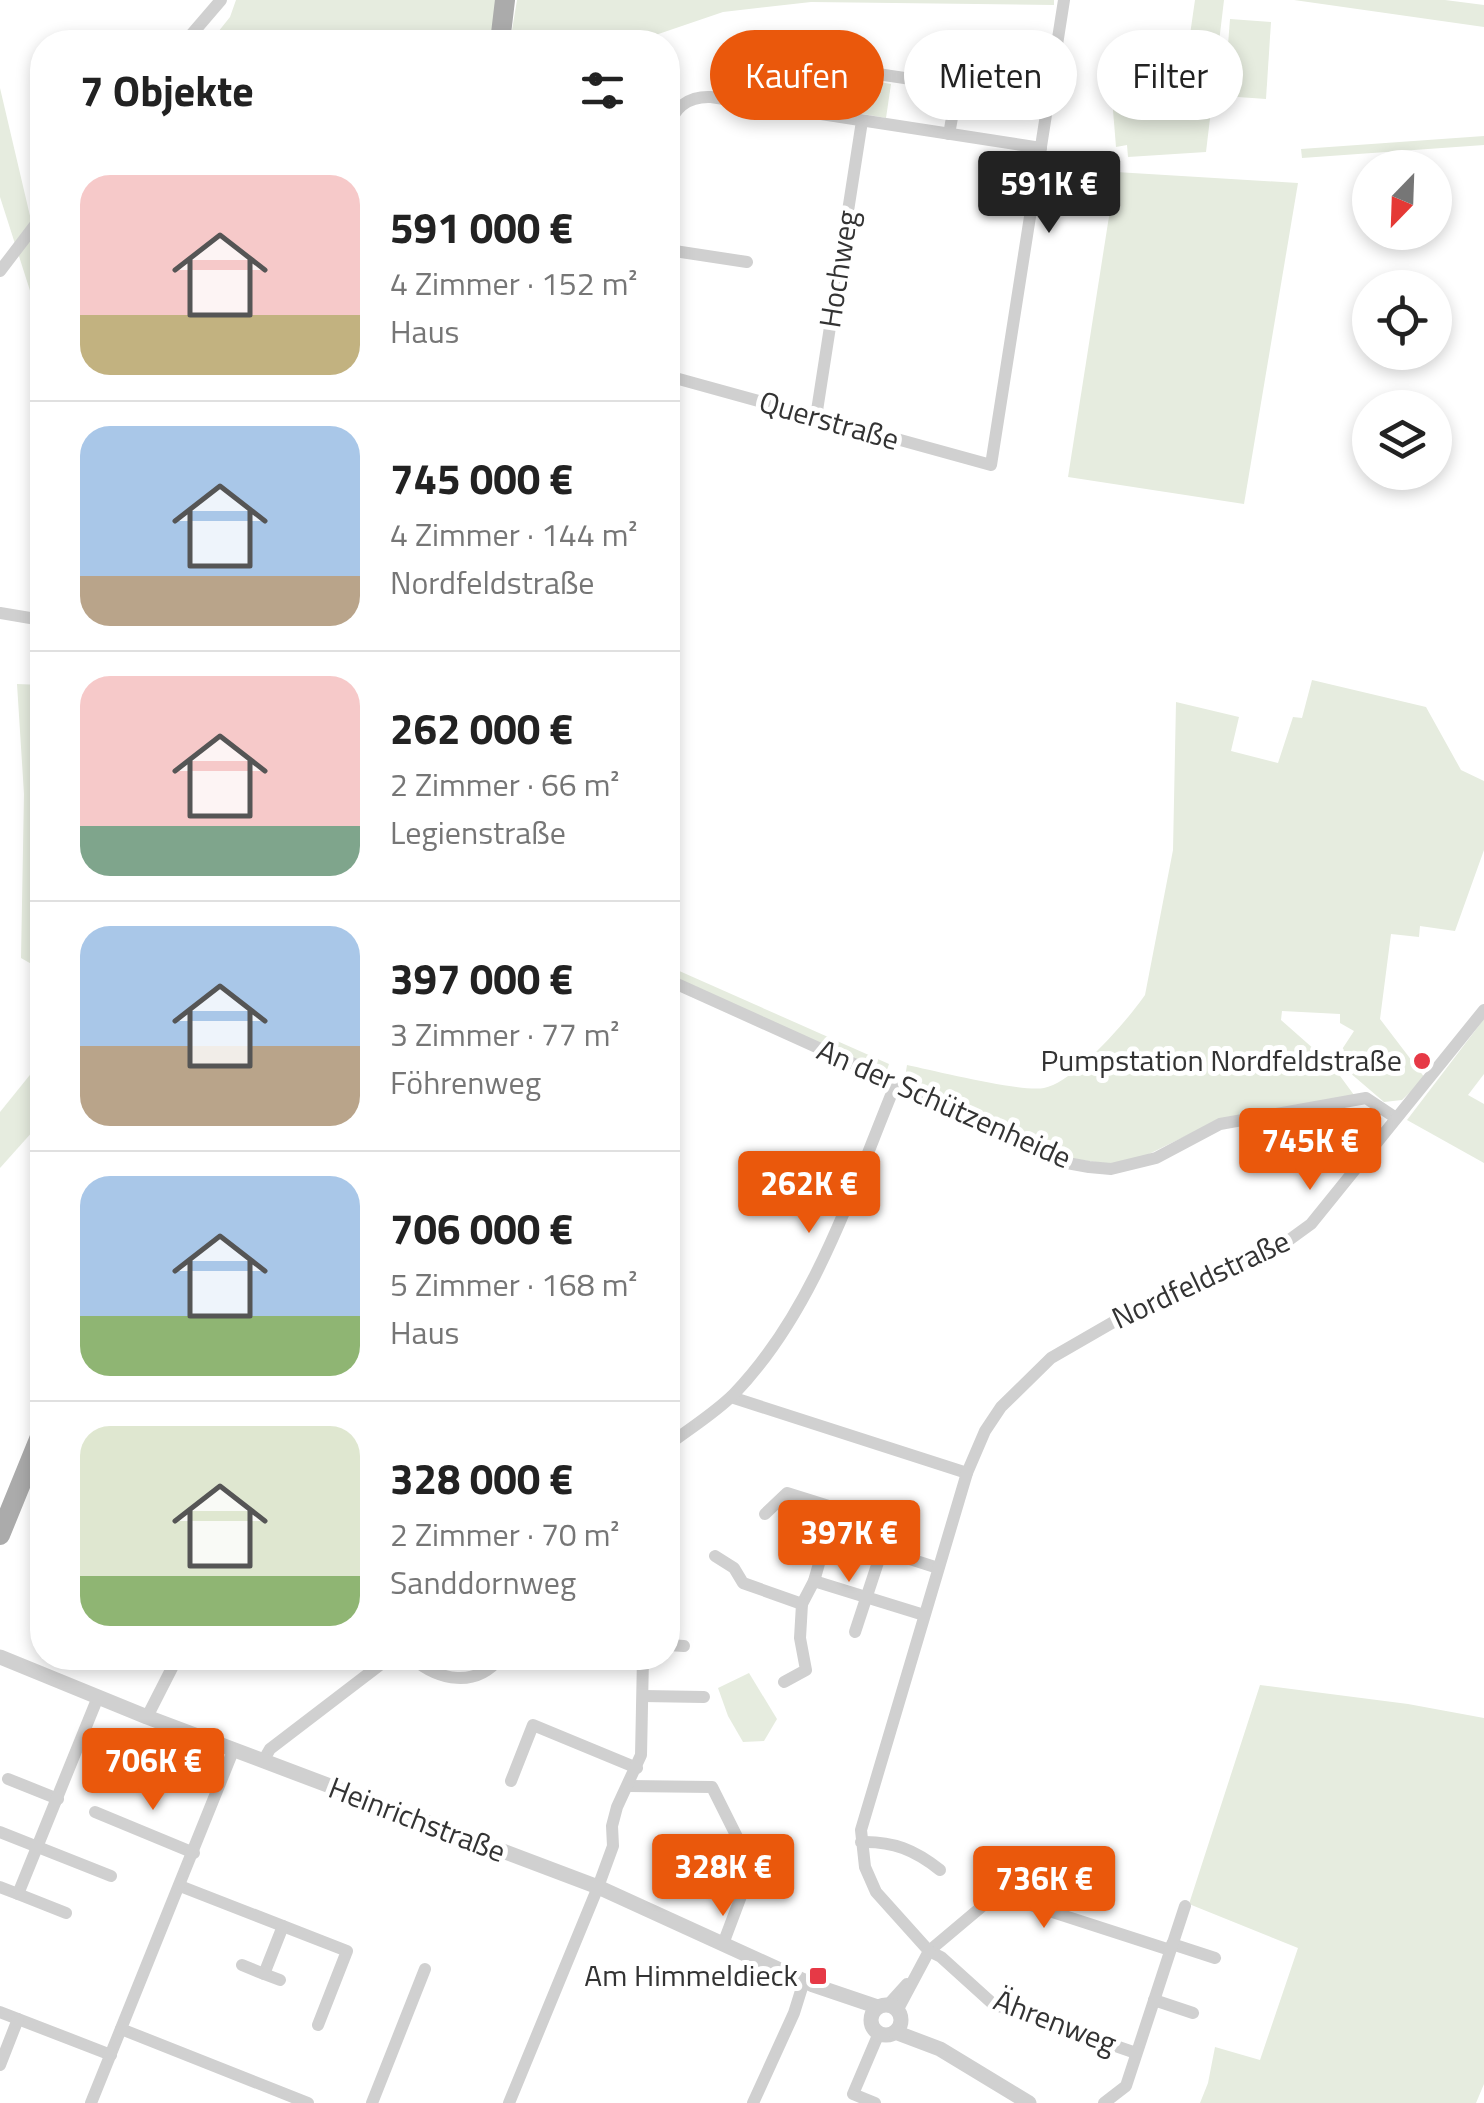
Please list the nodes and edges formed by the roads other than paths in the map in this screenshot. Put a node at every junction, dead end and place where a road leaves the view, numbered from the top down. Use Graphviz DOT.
graph roads {
  1 [pos="221,0"];
  2 [pos="506,0"];
  3 [pos="1064,0"];
  4 [pos="196,30"];
  5 [pos="502,30"];
  6 [pos="884,75"];
  7 [pos="710,98"];
  8 [pos="680,107"];
  9 [pos="851,120"];
  10 [pos="862,122"];
  11 [pos="949,134"];
  12 [pos="1040,148"];
  13 [pos="30,233"];
  14 [pos="680,252"];
  15 [pos="746,262"];
  16 [pos="0,271"];
  17 [pos="680,379"];
  18 [pos="816,416"];
  19 [pos="0,614"];
  20 [pos="30,618"];
  21 [pos="680,985"];
  22 [pos="1484,1010"];
  23 [pos="896,1084"];
  24 [pos="1396,1118"];
  25 [pos="731,1397"];
  26 [pos="680,1437"];
  27 [pos="30,1461"];
  28 [pos="967,1473"];
  29 [pos="765,1514"];
  30 [pos="0,1535"];
  31 [pos="715,1556"];
  32 [pos="938,1568"];
  33 [pos="814,1581"];
  34 [pos="868,1598"];
  35 [pos="802,1604"];
  36 [pos="924,1615"];
  37 [pos="855,1632"];
  38 [pos="680,1646"];
  39 [pos="684,1646"];
  40 [pos="0,1657"];
  41 [pos="30,1670"];
  42 [pos="31,1670"];
  43 [pos="172,1670"];
  44 [pos="374,1670"];
  45 [pos="433,1670"];
  46 [pos="488,1670"];
  47 [pos="643,1670"];
  48 [pos="784,1682"];
  49 [pos="643,1696"];
  50 [pos="704,1697"];
  51 [pos="98,1698"];
  52 [pos="147,1718"];
  53 [pos="233,1750"];
  54 [pos="263,1762"];
  55 [pos="637,1768"];
  56 [pos="8,1779"];
  57 [pos="512,1781"];
  58 [pos="629,1786"];
  59 [pos="58,1799"];
  60 [pos="95,1812"];
  61 [pos="0,1832"];
  62 [pos="861,1842"];
  63 [pos="38,1847"];
  64 [pos="194,1853"];
  65 [pos="940,1870"];
  66 [pos="700,1873"];
  67 [pos="110,1876"];
  68 [pos="180,1886"];
  69 [pos="0,1887"];
  70 [pos="598,1887"];
  71 [pos="744,1891"];
  72 [pos="18,1894"];
  73 [pos="1185,1906"];
  74 [pos="66,1913"];
  75 [pos="283,1926"];
  76 [pos="723,1944"];
  77 [pos="1171,1947"];
  78 [pos="928,1951"];
  79 [pos="1216,1958"];
  80 [pos="242,1965"];
  81 [pos="425,1969"];
  82 [pos="264,1974"];
  83 [pos="280,1980"];
  84 [pos="804,1981"];
  85 [pos="1154,2000"];
  86 [pos="0,2012"];
  87 [pos="1193,2013"];
  88 [pos="887,2018"];
  89 [pos="18,2019"];
  90 [pos="318,2025"];
  91 [pos="121,2029"];
  92 [pos="1136,2053"];
  93 [pos="110,2055"];
  94 [pos="0,2065"];
  95 [pos="852,2100"];
  96 [pos="91,2103"];
  97 [pos="308,2103"];
  98 [pos="372,2103"];
  99 [pos="509,2103"];
  100 [pos="752,2103"];
  101 [pos="875,2103"];
  102 [pos="1029,2103"];
  103 [pos="1104,2103"];
  1 -- 4 [label="street"];
  2 -- 5 [label="main road"];
  3 -- 12 [label="street"];
  6 -- 11 [label="street"];
  7 -- 8 [label="street"];
  9 -- 10 [label="street"];
  10 -- 11 [label="street"];
  10 -- 18 [label="street, Hochweg"];
  11 -- 12 [label="street"];
  12 -- 18 [label="street, Querstraße"];
  13 -- 16 [label="street"];
  14 -- 15 [label="street"];
  17 -- 18 [label="street, Querstraße"];
  19 -- 20 [label="street"];
  21 -- 23 [label="street, An der Schützenheide"];
  22 -- 24 [label="street, Nordfeldstraße"];
  23 -- 24 [label="street, An der Schützenheide"];
  23 -- 25 [label="street"];
  24 -- 28 [label="street, Nordfeldstraße"];
  25 -- 26 [label="street"];
  25 -- 28 [label="street"];
  27 -- 30 [label="main road"];
  28 -- 32 [label="street, Nordfeldstraße"];
  29 -- 33 [label="street"];
  31 -- 35 [label="street"];
  32 -- 34 [label="street"];
  32 -- 36 [label="street, Nordfeldstraße"];
  33 -- 34 [label="street"];
  33 -- 35 [label="street"];
  34 -- 36 [label="street"];
  34 -- 37 [label="street"];
  35 -- 48 [label="street"];
  36 -- 62 [label="street, Nordfeldstraße"];
  38 -- 39 [label="street"];
  40 -- 41 [label="street, Heinrichstraße"];
  42 -- 51 [label="street, Heinrichstraße"];
  43 -- 52 [label="street"];
  44 -- 54 [label="street"];
  45 -- 46 [label="street"];
  47 -- 49 [label="street"];
  49 -- 50 [label="street"];
  49 -- 55 [label="street"];
  51 -- 52 [label="street, Heinrichstraße"];
  51 -- 59 [label="street"];
  52 -- 53 [label="street, Heinrichstraße"];
  53 -- 54 [label="street, Heinrichstraße"];
  53 -- 64 [label="street"];
  54 -- 70 [label="street, Heinrichstraße"];
  55 -- 57 [label="street"];
  55 -- 58 [label="street"];
  56 -- 59 [label="street"];
  58 -- 70 [label="street"];
  58 -- 71 [label="street"];
  59 -- 63 [label="street"];
  60 -- 64 [label="street"];
  61 -- 63 [label="street"];
  62 -- 65 [label="street"];
  62 -- 78 [label="street, Nordfeldstraße"];
  63 -- 67 [label="street"];
  63 -- 72 [label="street"];
  64 -- 68 [label="street"];
  66 -- 71 [label="street"];
  68 -- 75 [label="street"];
  68 -- 91 [label="street"];
  69 -- 72 [label="street"];
  70 -- 76 [label="street, Heinrichstraße"];
  70 -- 99 [label="street"];
  71 -- 76 [label="street"];
  72 -- 74 [label="street"];
  73 -- 77 [label="street"];
  75 -- 82 [label="street"];
  75 -- 90 [label="street"];
  76 -- 84 [label="street, Heinrichstraße"];
  77 -- 78 [label="street"];
  77 -- 79 [label="street"];
  77 -- 85 [label="street"];
  78 -- 88 [label="street"];
  78 -- 92 [label="street, Ährenweg"];
  80 -- 82 [label="street"];
  81 -- 98 [label="street"];
  82 -- 83 [label="street"];
  84 -- 88 [label="street, Heinrichstraße"];
  84 -- 100 [label="street"];
  85 -- 87 [label="street"];
  85 -- 92 [label="street"];
  86 -- 89 [label="street"];
  88 -- 95 [label="street"];
  88 -- 102 [label="street, Heinrichstraße"];
  89 -- 93 [label="street"];
  89 -- 94 [label="street"];
  91 -- 93 [label="street"];
  91 -- 97 [label="street"];
  92 -- 103 [label="street"];
  93 -- 96 [label="street"];
  95 -- 101 [label="street"];
}
